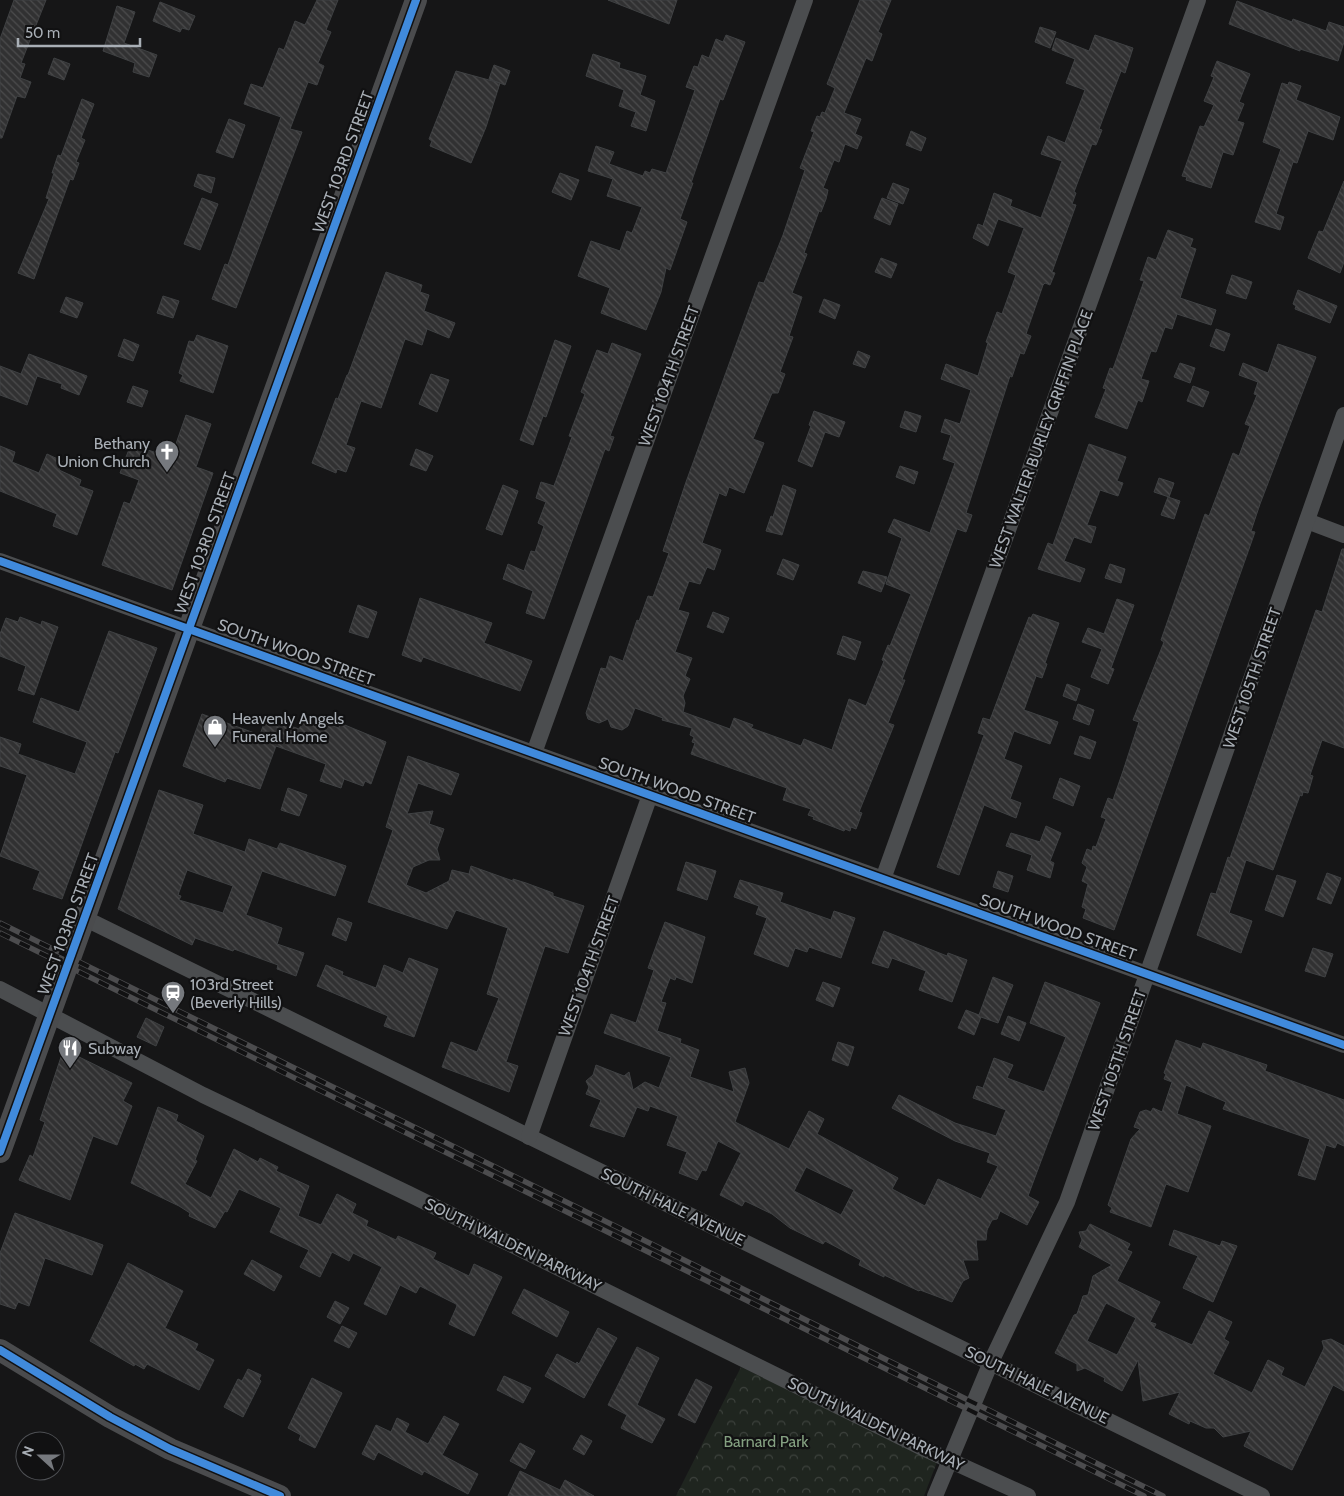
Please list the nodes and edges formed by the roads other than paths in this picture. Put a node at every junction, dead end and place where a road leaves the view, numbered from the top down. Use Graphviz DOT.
graph roads {
  1 [pos="416,0"];
  2 [pos="805,0"];
  3 [pos="1198,0"];
  4 [pos="1344,415"];
  5 [pos="1307,522"];
  6 [pos="1344,535"];
  7 [pos="0,561"];
  8 [pos="189,628"];
  9 [pos="534,753"];
  10 [pos="650,795"];
  11 [pos="883,879"];
  12 [pos="84,918"];
  13 [pos="1147,974"];
  14 [pos="0,989"];
  15 [pos="50,1014"];
  16 [pos="1344,1046"];
  17 [pos="529,1137"];
  18 [pos="0,1152"];
  19 [pos="0,1350"];
  20 [pos="991,1362"];
  21 [pos="949,1460"];
  22 [pos="280,1496"];
  23 [pos="934,1496"];
  24 [pos="1028,1496"];
  25 [pos="1262,1496"];
  1 -- 8 [label="main road, WEST 103RD STREET"];
  2 -- 9 [label="street, WEST 104TH STREET"];
  3 -- 11 [label="street, WEST WALTER BURLEY GRIFFIN PLACE"];
  4 -- 5 [label="street, WEST 105TH STREET"];
  5 -- 6 [label="street"];
  5 -- 13 [label="street, WEST 105TH STREET"];
  7 -- 8 [label="street, SOUTH WOOD STREET"];
  8 -- 9 [label="street, SOUTH WOOD STREET"];
  8 -- 12 [label="main road, WEST 103RD STREET"];
  9 -- 10 [label="street, SOUTH WOOD STREET"];
  10 -- 11 [label="street, SOUTH WOOD STREET"];
  10 -- 17 [label="street, WEST 104TH STREET"];
  11 -- 13 [label="street, SOUTH WOOD STREET"];
  12 -- 15 [label="main road, WEST 103RD STREET"];
  12 -- 17 [label="street, SOUTH HALE AVENUE"];
  13 -- 16 [label="street, SOUTH WOOD STREET"];
  13 -- 20 [label="street, WEST 105TH STREET"];
  14 -- 15 [label="street, SOUTH WALDEN PARKWAY"];
  15 -- 18 [label="main road, WEST 103RD STREET"];
  15 -- 21 [label="street, SOUTH WALDEN PARKWAY"];
  17 -- 20 [label="street, SOUTH HALE AVENUE"];
  19 -- 22 [label="main road"];
  20 -- 21 [label="street, WEST 105TH STREET"];
  20 -- 25 [label="street, SOUTH HALE AVENUE"];
  21 -- 23 [label="street, WEST 105TH STREET"];
  21 -- 24 [label="street, SOUTH WALDEN PARKWAY"];
}
